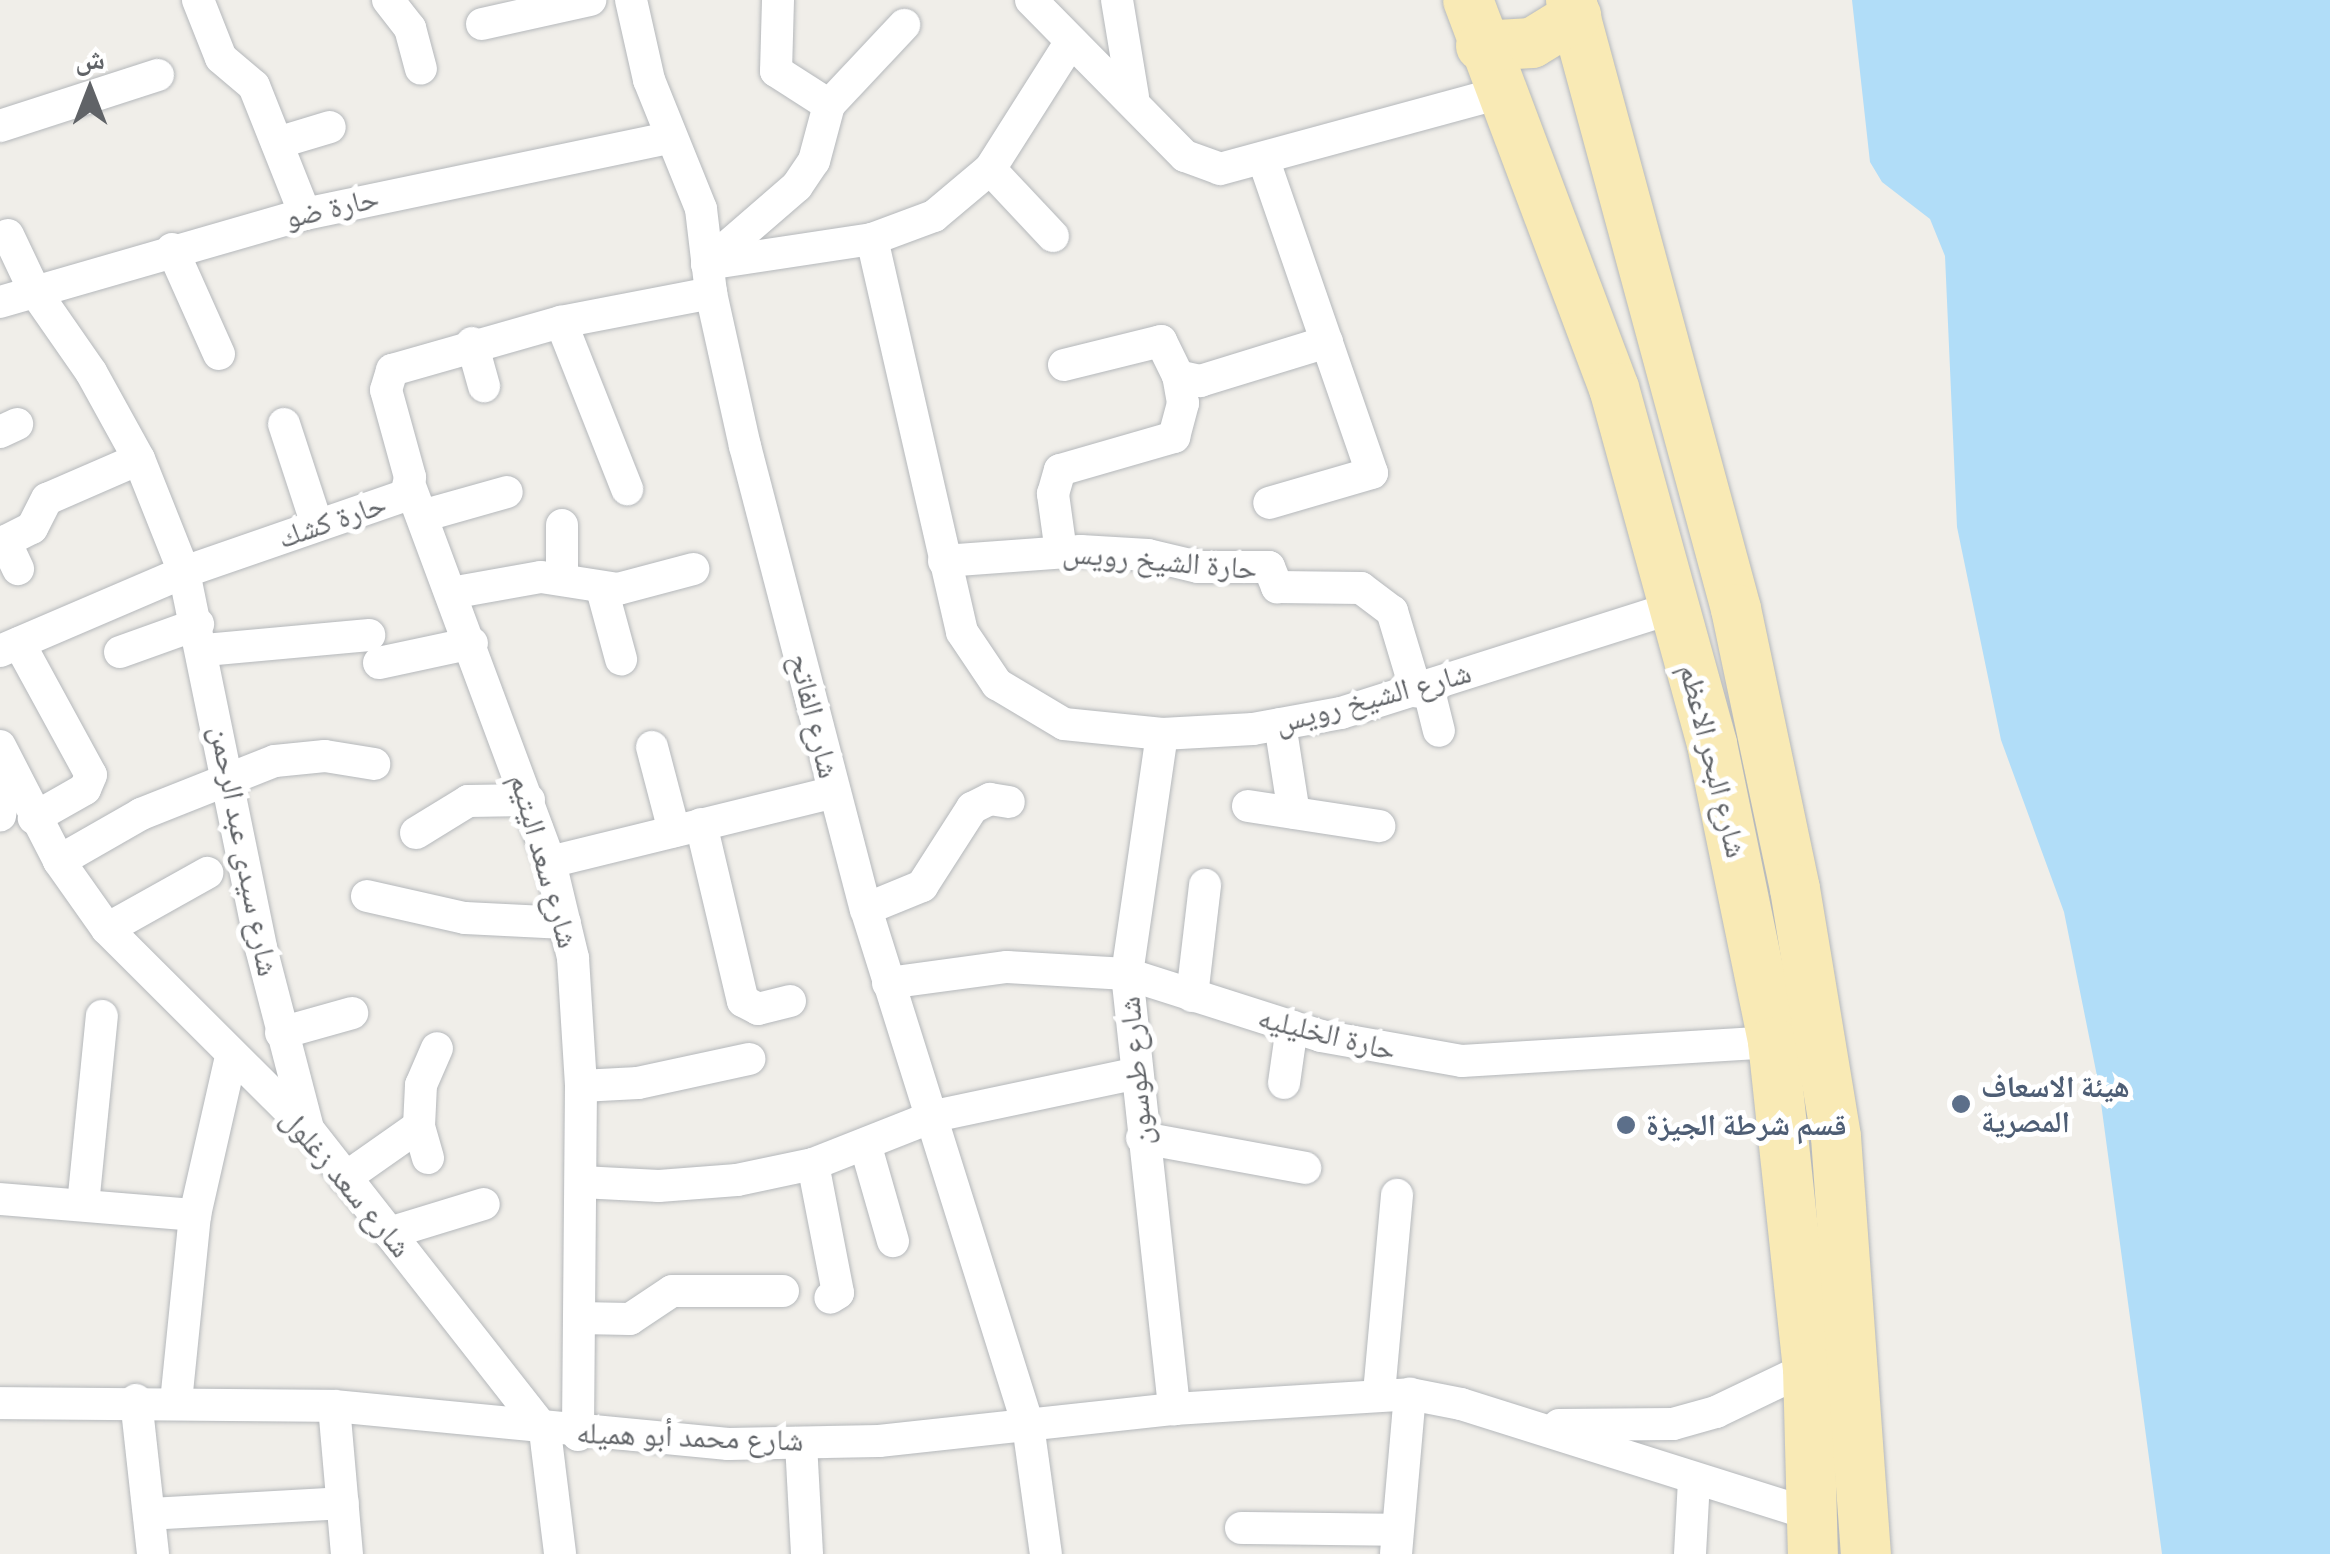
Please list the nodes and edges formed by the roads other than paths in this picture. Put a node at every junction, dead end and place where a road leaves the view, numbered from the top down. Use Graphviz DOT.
graph roads {
  1 [pos="198,0"];
  2 [pos="388,0"];
  3 [pos="590,0"];
  4 [pos="631,0"];
  5 [pos="778,0"];
  6 [pos="1031,0"];
  7 [pos="1117,0"];
  8 [pos="1574,8"];
  9 [pos="1474,23"];
  10 [pos="482,24"];
  11 [pos="904,25"];
  12 [pos="1070,43"];
  13 [pos="421,69"];
  14 [pos="158,75"];
  15 [pos="1507,91"];
  16 [pos="1133,97"];
  17 [pos="829,106"];
  18 [pos="0,126"];
  19 [pos="330,127"];
  20 [pos="670,138"];
  21 [pos="277,144"];
  22 [pos="1263,158"];
  23 [pos="990,169"];
  24 [pos="305,214"];
  25 [pos="8,235"];
  26 [pos="1053,236"];
  27 [pos="872,239"];
  28 [pos="172,249"];
  29 [pos="709,279"];
  30 [pos="34,290"];
  31 [pos="0,302"];
  32 [pos="561,322"];
  33 [pos="1327,342"];
  34 [pos="472,343"];
  35 [pos="219,354"];
  36 [pos="1064,364"];
  37 [pos="1178,376"];
  38 [pos="484,386"];
  39 [pos="284,424"];
  40 [pos="139,460"];
  41 [pos="627,489"];
  42 [pos="507,492"];
  43 [pos="416,501"];
  44 [pos="1269,503"];
  45 [pos="317,525"];
  46 [pos="562,525"];
  47 [pos="8,551"];
  48 [pos="1061,552"];
  49 [pos="944,561"];
  50 [pos="693,568"];
  51 [pos="184,572"];
  52 [pos="562,577"];
  53 [pos="602,589"];
  54 [pos="451,593"];
  55 [pos="1674,608"];
  56 [pos="201,637"];
  57 [pos="472,643"];
  58 [pos="9,647"];
  59 [pos="120,652"];
  60 [pos="621,659"];
  61 [pos="1422,689"];
  62 [pos="1280,724"];
  63 [pos="1439,731"];
  64 [pos="1162,734"];
  65 [pos="652,747"];
  66 [pos="2,760"];
  67 [pos="374,764"];
  68 [pos="229,776"];
  69 [pos="834,792"];
  70 [pos="529,800"];
  71 [pos="1009,802"];
  72 [pos="1248,806"];
  73 [pos="1294,813"];
  74 [pos="0,816"];
  75 [pos="34,818"];
  76 [pos="1379,826"];
  77 [pos="688,828"];
  78 [pos="416,833"];
  79 [pos="58,861"];
  80 [pos="550,862"];
  81 [pos="207,873"];
  82 [pos="1205,885"];
  83 [pos="367,896"];
  84 [pos="866,909"];
  85 [pos="565,923"];
  86 [pos="107,930"];
  87 [pos="1127,974"];
  88 [pos="888,984"];
  89 [pos="1192,996"];
  90 [pos="790,1001"];
  91 [pos="352,1013"];
  92 [pos="102,1016"];
  93 [pos="1292,1027"];
  94 [pos="281,1033"];
  95 [pos="1773,1042"];
  96 [pos="437,1048"];
  97 [pos="231,1056"];
  98 [pos="749,1059"];
  99 [pos="1134,1074"];
  100 [pos="1284,1084"];
  101 [pos="581,1086"];
  102 [pos="934,1116"];
  103 [pos="308,1129"];
  104 [pos="1142,1138"];
  105 [pos="866,1147"];
  106 [pos="813,1164"];
  107 [pos="1305,1168"];
  108 [pos="345,1178"];
  109 [pos="581,1182"];
  110 [pos="1397,1196"];
  111 [pos="0,1199"];
  112 [pos="484,1204"];
  113 [pos="83,1205"];
  114 [pos="195,1215"];
  115 [pos="389,1234"];
  116 [pos="893,1242"];
  117 [pos="783,1291"];
  118 [pos="830,1298"];
  119 [pos="579,1318"];
  120 [pos="1808,1368"];
  121 [pos="1394,1393"];
  122 [pos="136,1400"];
  123 [pos="176,1402"];
  124 [pos="0,1403"];
  125 [pos="334,1406"];
  126 [pos="1174,1409"];
  127 [pos="1525,1424"];
  128 [pos="1028,1425"];
  129 [pos="545,1431"];
  130 [pos="578,1434"];
  131 [pos="801,1442"];
  132 [pos="1694,1479"];
  133 [pos="343,1504"];
  134 [pos="149,1514"];
  135 [pos="1241,1528"];
  136 [pos="1814,1534"];
  137 [pos="1396,1542"];
  138 [pos="153,1554"];
  139 [pos="347,1554"];
  140 [pos="560,1554"];
  141 [pos="806,1554"];
  142 [pos="1046,1554"];
  143 [pos="1690,1554"];
  144 [pos="1866,1554"];
  1 -- 21 [label="street"];
  2 -- 13 [label="street"];
  3 -- 10 [label="street"];
  4 -- 20 [label="street, شارع الفاتح"];
  5 -- 17 [label="street"];
  6 -- 12 [label="street"];
  7 -- 16 [label="street"];
  8 -- 9 [label="main road"];
  8 -- 144 [label="main road, شارع البحر الاعظم"];
  9 -- 15 [label="main road, شارع البحر الاعظم"];
  11 -- 17 [label="street"];
  12 -- 16 [label="street"];
  12 -- 23 [label="street, حارة كشك"];
  14 -- 18 [label="street"];
  15 -- 22 [label="street"];
  15 -- 55 [label="main road, شارع البحر الاعظم"];
  16 -- 22 [label="street"];
  17 -- 29 [label="street"];
  19 -- 21 [label="street"];
  20 -- 24 [label="street, حارة ضو"];
  20 -- 29 [label="street, شارع الفاتح"];
  21 -- 24 [label="street"];
  22 -- 33 [label="street"];
  23 -- 26 [label="street"];
  23 -- 27 [label="street, حارة كشك"];
  24 -- 28 [label="street, حارة ضو"];
  25 -- 30 [label="street, شارع سيدى عبد الرحمن"];
  27 -- 29 [label="street, حارة كشك"];
  27 -- 49 [label="street"];
  28 -- 30 [label="street, حارة ضو"];
  28 -- 35 [label="street"];
  29 -- 32 [label="street, حارة كشك"];
  29 -- 69 [label="street, شارع الفاتح"];
  30 -- 31 [label="street, حارة ضو"];
  30 -- 40 [label="street, شارع سيدى عبد الرحمن"];
  32 -- 34 [label="street, حارة كشك"];
  32 -- 41 [label="street"];
  33 -- 37 [label="street"];
  33 -- 44 [label="street"];
  34 -- 38 [label="street"];
  34 -- 43 [label="street, حارة كشك"];
  36 -- 37 [label="street"];
  37 -- 48 [label="street"];
  39 -- 45 [label="street"];
  40 -- 47 [label="street"];
  40 -- 51 [label="street, شارع سيدى عبد الرحمن"];
  42 -- 43 [label="street, حارة كشك"];
  43 -- 45 [label="street, حارة كشك"];
  43 -- 54 [label="street, شارع سعد اليتيم"];
  45 -- 51 [label="street, حارة كشك"];
  46 -- 52 [label="street"];
  48 -- 49 [label="street, حارة الشيخ رويس"];
  48 -- 61 [label="street, حارة الشيخ رويس"];
  49 -- 64 [label="street, شارع الشيخ رويس"];
  50 -- 53 [label="street"];
  51 -- 56 [label="street, شارع سيدى عبد الرحمن"];
  51 -- 58 [label="street, حارة كشك"];
  52 -- 53 [label="street"];
  52 -- 54 [label="street"];
  53 -- 60 [label="street"];
  54 -- 57 [label="street, شارع سعد اليتيم"];
  55 -- 61 [label="street, شارع الشيخ رويس"];
  55 -- 95 [label="main road, شارع البحر الاعظم"];
  56 -- 57 [label="street"];
  56 -- 59 [label="street"];
  56 -- 68 [label="street, شارع سيدى عبد الرحمن"];
  57 -- 70 [label="street, شارع سعد اليتيم"];
  58 -- 75 [label="street"];
  61 -- 62 [label="street, شارع الشيخ رويس"];
  61 -- 63 [label="street"];
  62 -- 64 [label="street, شارع الشيخ رويس"];
  62 -- 73 [label="street"];
  64 -- 87 [label="street, شارع طوسون"];
  65 -- 77 [label="street"];
  66 -- 74 [label="street"];
  66 -- 75 [label="street, شارع سعد زغلول"];
  67 -- 68 [label="street"];
  68 -- 79 [label="street"];
  68 -- 94 [label="street, شارع سيدى عبد الرحمن"];
  69 -- 77 [label="street"];
  69 -- 84 [label="street, شارع الفاتح"];
  70 -- 78 [label="street"];
  70 -- 80 [label="street, شارع سعد اليتيم"];
  71 -- 84 [label="street"];
  72 -- 73 [label="street"];
  73 -- 76 [label="street"];
  75 -- 79 [label="street, شارع سعد زغلول"];
  77 -- 80 [label="street"];
  77 -- 90 [label="street"];
  79 -- 86 [label="street, شارع سعد زغلول"];
  80 -- 85 [label="street, شارع سعد اليتيم"];
  81 -- 86 [label="street"];
  82 -- 89 [label="street"];
  83 -- 85 [label="street"];
  84 -- 88 [label="street, شارع الفاتح"];
  85 -- 101 [label="street, شارع سعد اليتيم"];
  86 -- 97 [label="street, شارع سعد زغلول"];
  87 -- 88 [label="street, حارة الخليليه"];
  87 -- 89 [label="street, حارة الخليليه"];
  87 -- 99 [label="street, شارع طوسون"];
  88 -- 102 [label="street, شارع الفاتح"];
  89 -- 93 [label="street, حارة الخليليه"];
  91 -- 94 [label="street"];
  92 -- 113 [label="street"];
  93 -- 95 [label="street, حارة الخليليه"];
  93 -- 100 [label="street"];
  94 -- 103 [label="street, شارع سيدى عبد الرحمن"];
  95 -- 120 [label="main road, شارع البحر الاعظم"];
  96 -- 108 [label="street"];
  97 -- 103 [label="street, شارع سعد زغلول"];
  97 -- 114 [label="street"];
  98 -- 101 [label="street"];
  99 -- 102 [label="street"];
  99 -- 104 [label="street, شارع طوسون"];
  101 -- 109 [label="street, شارع سعد اليتيم"];
  102 -- 105 [label="street"];
  102 -- 128 [label="street, شارع الفاتح"];
  103 -- 108 [label="street, شارع سعد زغلول"];
  104 -- 107 [label="street"];
  104 -- 126 [label="street, شارع طوسون"];
  105 -- 106 [label="street"];
  105 -- 116 [label="street"];
  106 -- 109 [label="street"];
  106 -- 118 [label="street"];
  108 -- 115 [label="street, شارع سعد زغلول"];
  109 -- 119 [label="street, شارع سعد اليتيم"];
  110 -- 121 [label="street"];
  111 -- 113 [label="street"];
  112 -- 115 [label="street"];
  113 -- 114 [label="street"];
  114 -- 123 [label="street"];
  115 -- 129 [label="street, شارع سعد زغلول"];
  117 -- 119 [label="street"];
  119 -- 130 [label="street, شارع سعد اليتيم"];
  120 -- 127 [label="street, شارع محمد أبو هميله"];
  120 -- 136 [label="main road, شارع البحر الاعظم"];
  121 -- 126 [label="street, شارع محمد أبو هميله"];
  121 -- 127 [label="street, شارع محمد أبو هميله"];
  121 -- 137 [label="street"];
  122 -- 123 [label="street, شارع محمد أبو هميله"];
  122 -- 124 [label="street, شارع محمد أبو هميله"];
  122 -- 134 [label="street"];
  123 -- 125 [label="street, شارع محمد أبو هميله"];
  125 -- 129 [label="street, شارع محمد أبو هميله"];
  125 -- 133 [label="street"];
  126 -- 128 [label="street, شارع محمد أبو هميله"];
  127 -- 132 [label="street, شارع محمد أبو هميله"];
  128 -- 131 [label="street, شارع محمد أبو هميله"];
  128 -- 142 [label="street, شارع الفاتح"];
  129 -- 130 [label="street, شارع محمد أبو هميله"];
  129 -- 140 [label="street"];
  130 -- 131 [label="street, شارع محمد أبو هميله"];
  131 -- 141 [label="street"];
  132 -- 136 [label="street, شارع محمد أبو هميله"];
  132 -- 143 [label="street"];
  133 -- 134 [label="street"];
  133 -- 139 [label="street"];
  134 -- 138 [label="street"];
  135 -- 137 [label="street"];
}
